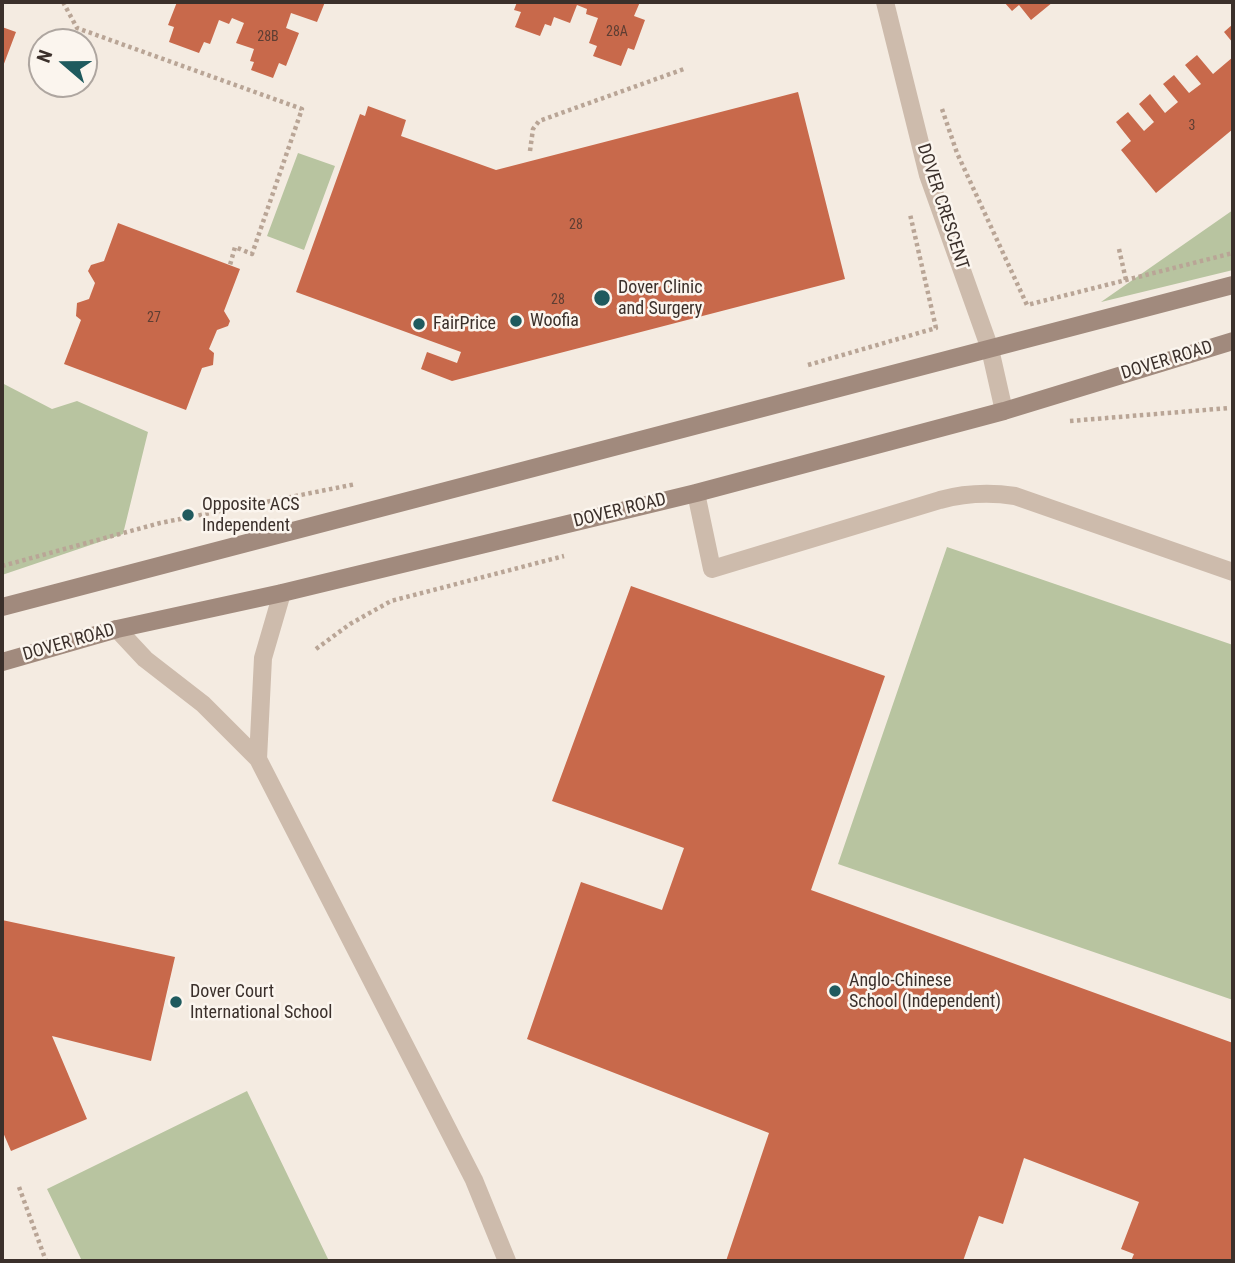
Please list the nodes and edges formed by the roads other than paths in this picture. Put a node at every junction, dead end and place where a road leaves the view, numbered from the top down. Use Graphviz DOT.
graph roads {
  1 [pos="886,2"];
  2 [pos="1233,285"];
  3 [pos="1233,341"];
  4 [pos="990,349"];
  5 [pos="1004,411"];
  6 [pos="696,493"];
  7 [pos="1233,572"];
  8 [pos="282,593"];
  9 [pos="2,607"];
  10 [pos="117,629"];
  11 [pos="2,662"];
  12 [pos="258,759"];
  13 [pos="507,1261"];
  1 -- 4 [label="street, DOVER CRESCENT"];
  2 -- 4 [label="street"];
  3 -- 5 [label="street, DOVER ROAD"];
  4 -- 5 [label="street, DOVER CRESCENT"];
  4 -- 9 [label="street"];
  5 -- 6 [label="street, DOVER ROAD"];
  6 -- 7 [label="street"];
  6 -- 8 [label="street, DOVER ROAD"];
  8 -- 10 [label="street, DOVER ROAD"];
  8 -- 12 [label="street"];
  10 -- 11 [label="street, DOVER ROAD"];
  10 -- 12 [label="street"];
  12 -- 13 [label="street"];
}
